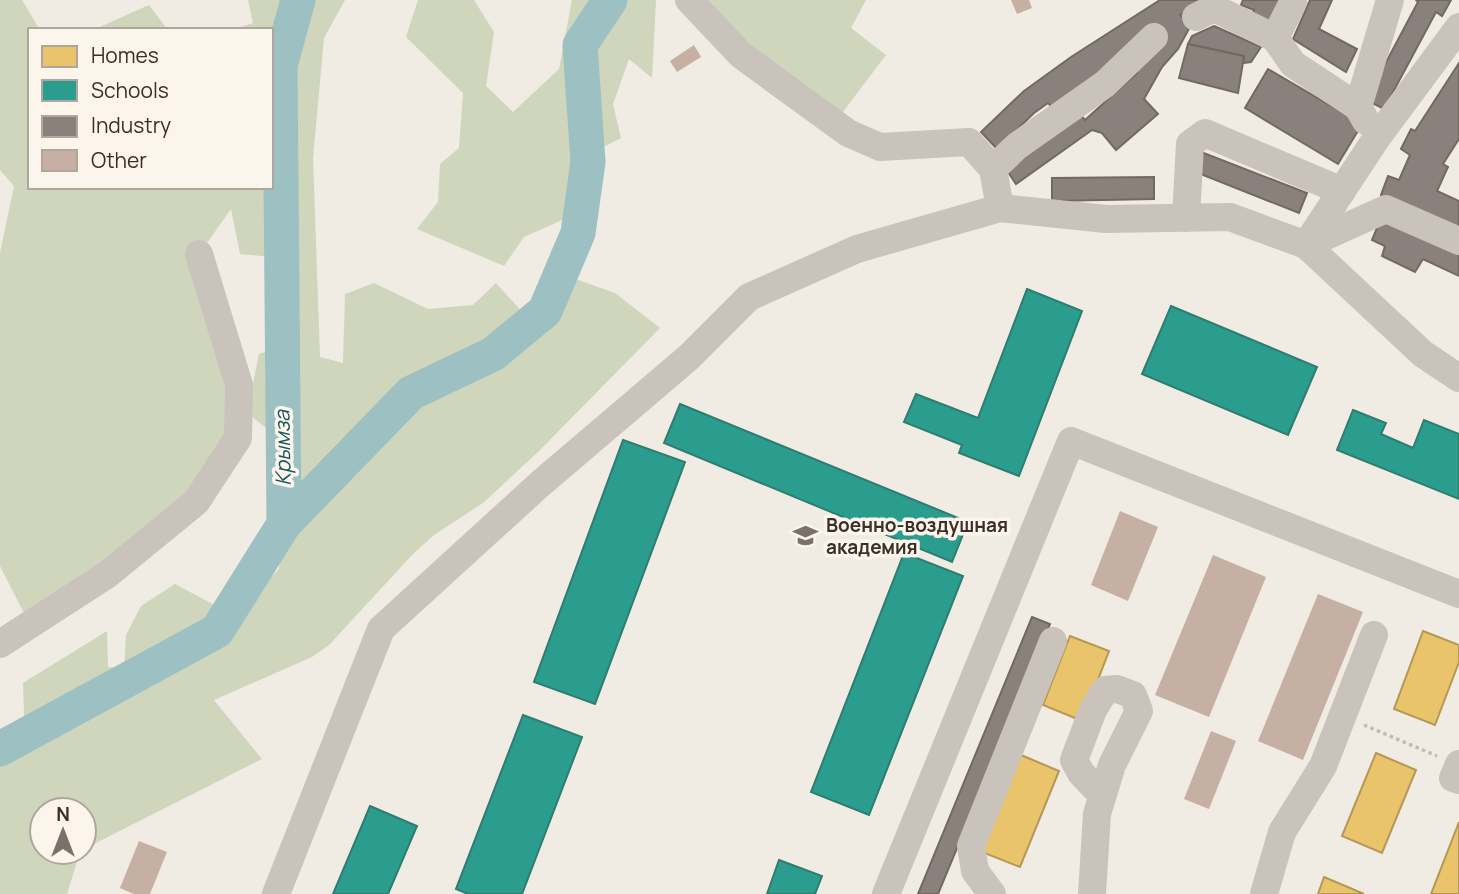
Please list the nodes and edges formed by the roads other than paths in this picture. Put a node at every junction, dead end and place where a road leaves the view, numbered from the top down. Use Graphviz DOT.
graph roads {
  1 [pos="689,0"];
  2 [pos="1390,0"];
  3 [pos="1293,2"];
  4 [pos="1196,17"];
  5 [pos="1459,27"];
  6 [pos="1154,37"];
  7 [pos="1275,38"];
  8 [pos="1358,107"];
  9 [pos="1376,139"];
  10 [pos="993,169"];
  11 [pos="1342,191"];
  12 [pos="1000,208"];
  13 [pos="1186,218"];
  14 [pos="1459,241"];
  15 [pos="1306,245"];
  16 [pos="199,254"];
  17 [pos="1459,378"];
  18 [pos="1459,594"];
  19 [pos="1374,635"];
  20 [pos="1053,641"];
  21 [pos="0,645"];
  22 [pos="1459,765"];
  23 [pos="1459,780"];
  24 [pos="1102,795"];
  25 [pos="276,894"];
  26 [pos="886,894"];
  27 [pos="992,894"];
  28 [pos="1092,894"];
  29 [pos="1264,894"];
  1 -- 10 [label="street"];
  2 -- 8 [label="street"];
  3 -- 7 [label="street"];
  4 -- 7 [label="street"];
  5 -- 9 [label="street"];
  6 -- 10 [label="street"];
  7 -- 8 [label="street"];
  8 -- 9 [label="street"];
  9 -- 11 [label="street"];
  10 -- 12 [label="street"];
  11 -- 13 [label="street"];
  11 -- 15 [label="street"];
  12 -- 13 [label="street"];
  12 -- 25 [label="street"];
  13 -- 15 [label="street"];
  14 -- 15 [label="street"];
  15 -- 17 [label="street"];
  16 -- 21 [label="street"];
  18 -- 26 [label="street"];
  19 -- 29 [label="street"];
  20 -- 27 [label="street"];
  22 -- 23 [label="street"];
  24 -- 28 [label="street"];
}
